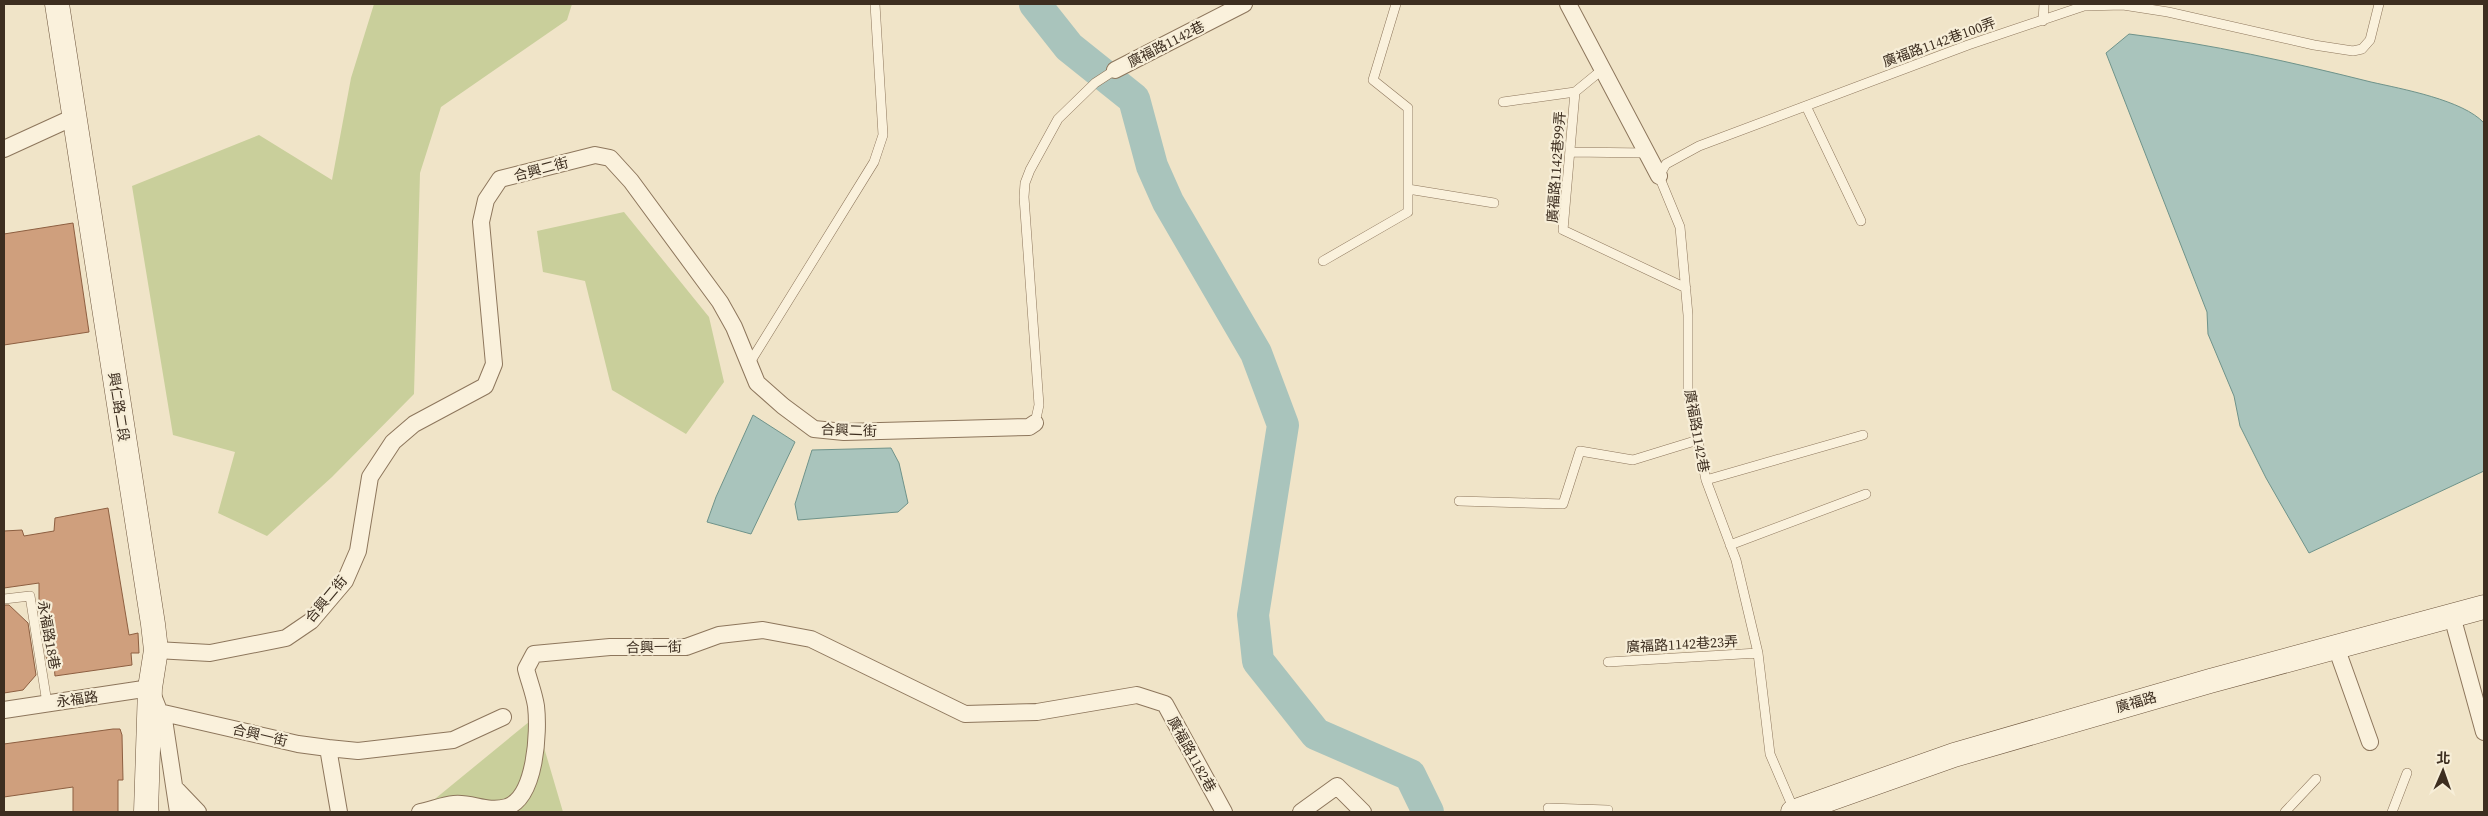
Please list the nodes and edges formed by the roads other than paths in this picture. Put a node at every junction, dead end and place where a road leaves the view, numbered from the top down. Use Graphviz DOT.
graph roads {
  1 [pos="57,4"];
  2 [pos="875,4"];
  3 [pos="1244,4"];
  4 [pos="1396,4"];
  5 [pos="1568,4"];
  6 [pos="2044,4"];
  7 [pos="2379,4"];
  8 [pos="2043,21"];
  9 [pos="1603,69"];
  10 [pos="1115,70"];
  11 [pos="1576,92"];
  12 [pos="1503,102"];
  13 [pos="1806,106"];
  14 [pos="74,117"];
  15 [pos="4,149"];
  16 [pos="1570,152"];
  17 [pos="1647,153"];
  18 [pos="1660,176"];
  19 [pos="1408,189"];
  20 [pos="1494,203"];
  21 [pos="1861,221"];
  22 [pos="1323,261"];
  23 [pos="1686,288"];
  24 [pos="749,365"];
  25 [pos="1035,423"];
  26 [pos="1864,435"];
  27 [pos="1698,440"];
  28 [pos="1706,480"];
  29 [pos="1866,494"];
  30 [pos="1459,501"];
  31 [pos="1730,545"];
  32 [pos="4,599"];
  33 [pos="2484,607"];
  34 [pos="2452,616"];
  35 [pos="2336,647"];
  36 [pos="156,650"];
  37 [pos="1758,653"];
  38 [pos="1608,662"];
  39 [pos="150,688"];
  40 [pos="47,703"];
  41 [pos="4,710"];
  42 [pos="159,712"];
  43 [pos="1037,712"];
  44 [pos="503,717"];
  45 [pos="2484,732"];
  46 [pos="2370,742"];
  47 [pos="328,748"];
  48 [pos="2407,773"];
  49 [pos="2316,779"];
  50 [pos="175,788"];
  51 [pos="1548,808"];
  52 [pos="146,812"];
  53 [pos="178,812"];
  54 [pos="198,812"];
  55 [pos="339,812"];
  56 [pos="420,812"];
  57 [pos="1224,812"];
  58 [pos="1300,812"];
  59 [pos="1363,812"];
  60 [pos="1608,812"];
  61 [pos="1794,812"];
  62 [pos="2285,812"];
  63 [pos="2392,812"];
  1 -- 14 [label="street, 興仁路二段"];
  2 -- 24 [label="lane"];
  3 -- 10 [label="street, 廣福路1142巷"];
  4 -- 19 [label="lane"];
  5 -- 9 [label="street, 廣福路1142巷"];
  6 -- 8 [label="lane"];
  7 -- 8 [label="lane, 廣福路1142巷100弄"];
  8 -- 13 [label="lane, 廣福路1142巷100弄"];
  9 -- 11 [label="lane"];
  9 -- 17 [label="street, 廣福路1142巷"];
  10 -- 25 [label="lane"];
  11 -- 12 [label="lane"];
  11 -- 16 [label="lane, 廣福路1142巷99弄"];
  13 -- 18 [label="lane, 廣福路1142巷100弄"];
  13 -- 21 [label="lane"];
  14 -- 15 [label="street"];
  14 -- 36 [label="street, 興仁路二段"];
  16 -- 17 [label="lane"];
  16 -- 23 [label="lane, 廣福路1142巷99弄"];
  17 -- 18 [label="street, 廣福路1142巷"];
  18 -- 23 [label="lane, 廣福路1142巷"];
  19 -- 20 [label="lane"];
  19 -- 22 [label="lane"];
  23 -- 27 [label="lane, 廣福路1142巷"];
  24 -- 25 [label="street, 合興二街"];
  24 -- 36 [label="street, 合興二街"];
  26 -- 28 [label="lane"];
  27 -- 28 [label="lane, 廣福路1142巷"];
  27 -- 30 [label="lane"];
  28 -- 31 [label="lane, 廣福路1142巷"];
  29 -- 31 [label="lane"];
  31 -- 37 [label="lane, 廣福路1142巷"];
  32 -- 40 [label="lane, 永福路18巷"];
  33 -- 34 [label="street, 廣福路"];
  34 -- 35 [label="street, 廣福路"];
  34 -- 45 [label="street"];
  35 -- 46 [label="street"];
  35 -- 61 [label="street, 廣福路"];
  36 -- 39 [label="street, 興仁路二段"];
  37 -- 38 [label="lane, 廣福路1142巷23弄"];
  37 -- 61 [label="lane, 廣福路1142巷"];
  39 -- 40 [label="street, 永福路"];
  39 -- 42 [label="street"];
  39 -- 52 [label="street, 興仁路二段"];
  40 -- 41 [label="street, 永福路"];
  42 -- 47 [label="street, 合興一街"];
  42 -- 50 [label="street"];
  43 -- 56 [label="street, 合興一街"];
  43 -- 57 [label="street, 廣福路1182巷"];
  44 -- 47 [label="street, 合興一街"];
  47 -- 55 [label="street"];
  48 -- 63 [label="lane"];
  49 -- 62 [label="lane"];
  50 -- 53 [label="street"];
  50 -- 54 [label="street"];
  51 -- 60 [label="lane"];
  58 -- 59 [label="street"];
}
